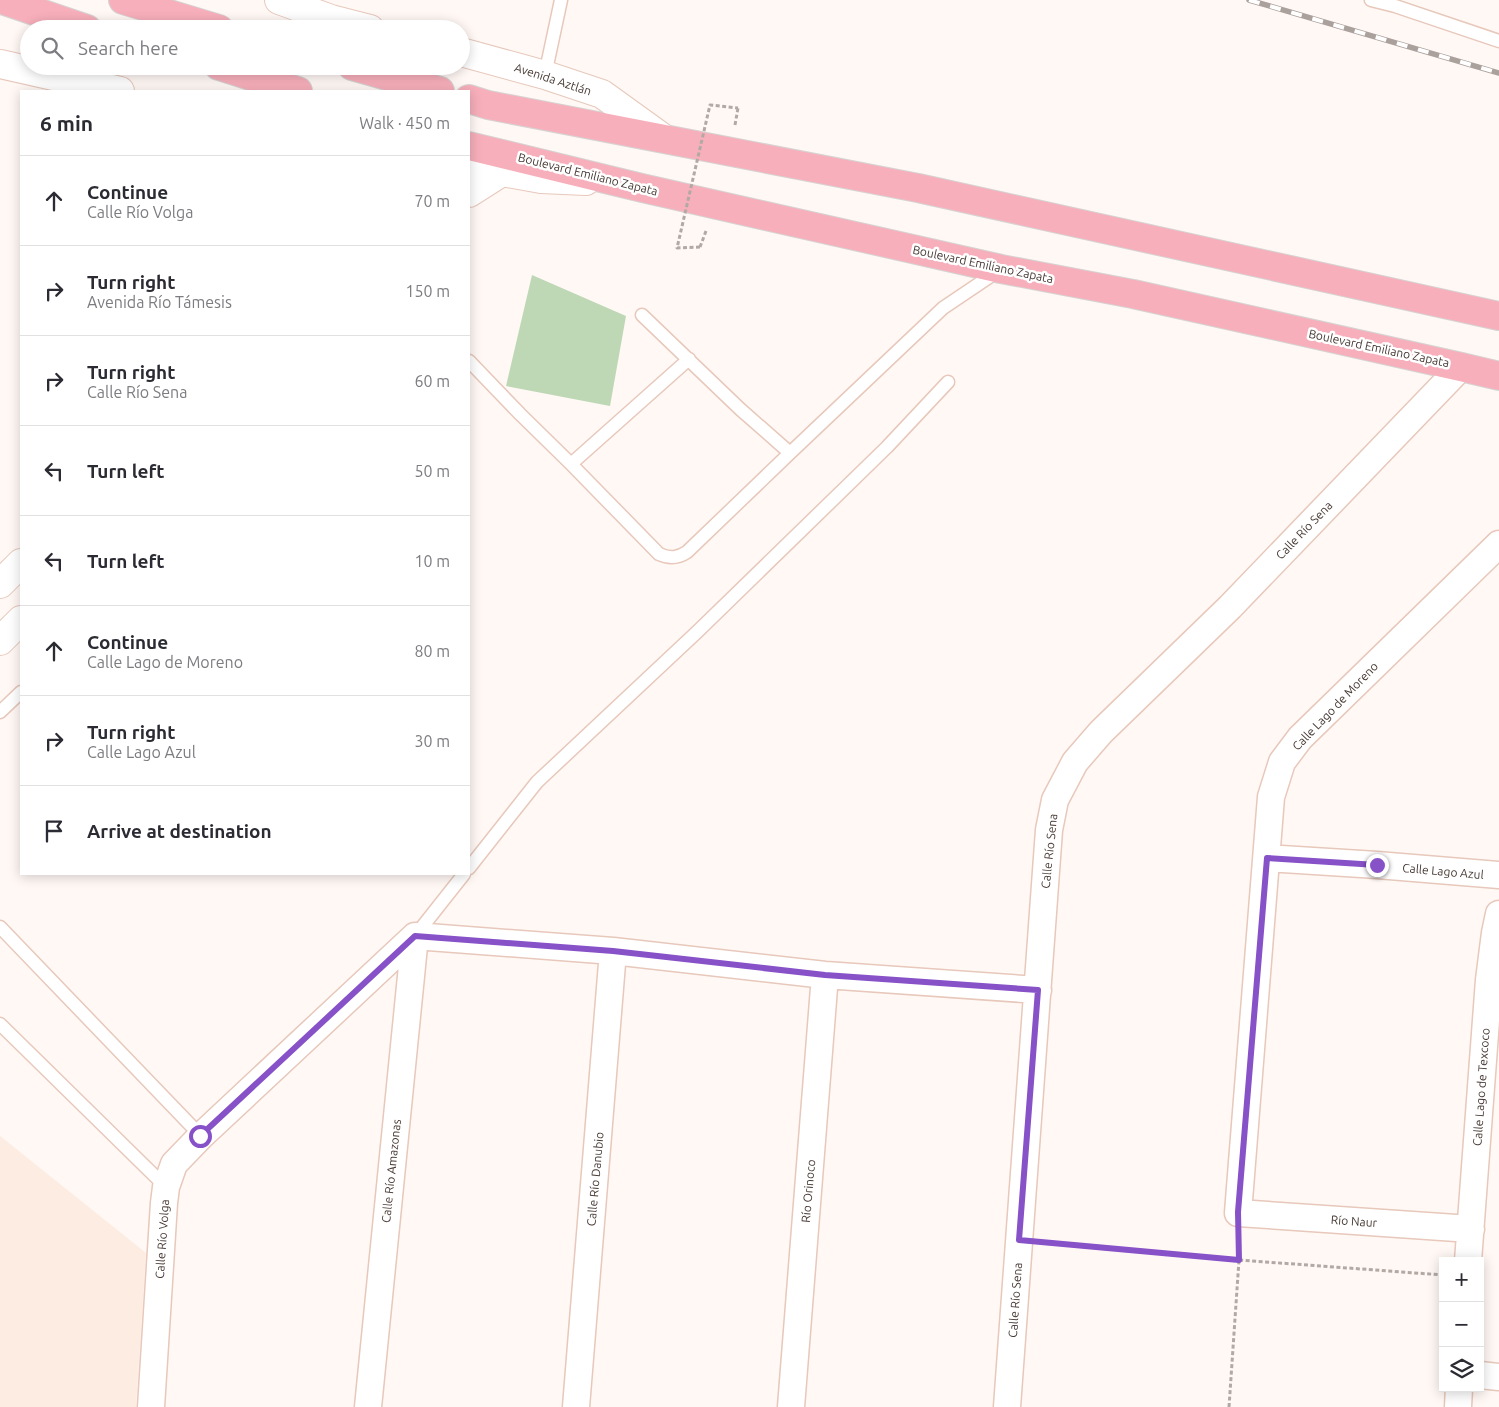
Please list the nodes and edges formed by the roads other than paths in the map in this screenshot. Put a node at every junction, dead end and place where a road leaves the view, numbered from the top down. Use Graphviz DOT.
graph roads {
  1 [pos="2,0"];
  2 [pos="123,0"];
  3 [pos="279,0"];
  4 [pos="561,0"];
  5 [pos="1371,0"];
  6 [pos="61,20"];
  7 [pos="189,20"];
  8 [pos="335,20"];
  9 [pos="1499,41"];
  10 [pos="470,54"];
  11 [pos="0,64"];
  12 [pos="20,68"];
  13 [pos="546,74"];
  14 [pos="49,75"];
  15 [pos="247,75"];
  16 [pos="384,75"];
  17 [pos="116,90"];
  18 [pos="295,90"];
  19 [pos="436,90"];
  20 [pos="470,99"];
  21 [pos="663,138"];
  22 [pos="470,146"];
  23 [pos="470,166"];
  24 [pos="502,172"];
  25 [pos="642,188"];
  26 [pos="470,191"];
  27 [pos="1001,268"];
  28 [pos="642,315"];
  29 [pos="1499,316"];
  30 [pos="689,358"];
  31 [pos="470,362"];
  32 [pos="1461,366"];
  33 [pos="1499,376"];
  34 [pos="948,382"];
  35 [pos="790,453"];
  36 [pos="571,464"];
  37 [pos="1499,544"];
  38 [pos="20,564"];
  39 [pos="0,584"];
  40 [pos="20,621"];
  41 [pos="0,641"];
  42 [pos="20,693"];
  43 [pos="0,712"];
  44 [pos="1267,858"];
  45 [pos="470,867"];
  46 [pos="463,875"];
  47 [pos="1499,876"];
  48 [pos="1499,914"];
  49 [pos="2,934"];
  50 [pos="415,936"];
  51 [pos="613,951"];
  52 [pos="825,975"];
  53 [pos="1038,990"];
  54 [pos="0,1024"];
  55 [pos="200,1136"];
  56 [pos="166,1187"];
  57 [pos="1238,1212"];
  58 [pos="1471,1228"];
  59 [pos="1468,1257"];
  60 [pos="1484,1375"];
  61 [pos="1499,1376"];
  62 [pos="1459,1392"];
  63 [pos="151,1407"];
  64 [pos="368,1407"];
  65 [pos="576,1407"];
  66 [pos="791,1407"];
  67 [pos="1007,1407"];
  68 [pos="1458,1407"];
  1 -- 6 [label="main road"];
  2 -- 7 [label="main road"];
  3 -- 8 [label="main road"];
  4 -- 13 [label="lane"];
  5 -- 9 [label="lane"];
  10 -- 13 [label="main road, Avenida Aztlán"];
  11 -- 12 [label="main road"];
  13 -- 21 [label="main road, Avenida Aztlán"];
  14 -- 17 [label="main road"];
  15 -- 18 [label="main road"];
  16 -- 19 [label="main road"];
  20 -- 21 [label="main road"];
  21 -- 29 [label="main road"];
  22 -- 25 [label="main road, Boulevard Emiliano Zapata"];
  23 -- 24 [label="main road"];
  24 -- 25 [label="main road"];
  24 -- 26 [label="main road"];
  25 -- 27 [label="main road, Boulevard Emiliano Zapata"];
  27 -- 32 [label="main road, Boulevard Emiliano Zapata"];
  27 -- 35 [label="lane"];
  28 -- 30 [label="lane"];
  30 -- 35 [label="lane"];
  30 -- 36 [label="lane"];
  31 -- 36 [label="lane"];
  32 -- 33 [label="main road, Boulevard Emiliano Zapata"];
  32 -- 53 [label="street, Calle Río Sena"];
  34 -- 45 [label="lane"];
  35 -- 36 [label="lane"];
  37 -- 44 [label="street, Calle Lago de Moreno"];
  38 -- 39 [label="main road"];
  40 -- 41 [label="main road"];
  42 -- 43 [label="lane"];
  44 -- 47 [label="street, Calle Lago Azul"];
  44 -- 57 [label="street, Calle Lago de Moreno"];
  46 -- 50 [label="lane"];
  48 -- 58 [label="street, Calle Lago de Texcoco"];
  49 -- 55 [label="lane"];
  50 -- 51 [label="street"];
  50 -- 55 [label="street, Calle Río Volga"];
  50 -- 64 [label="street, Calle Río Amazonas"];
  51 -- 52 [label="street"];
  51 -- 65 [label="street, Calle Río Danubio"];
  52 -- 53 [label="street"];
  52 -- 66 [label="street, Río Orinoco"];
  53 -- 67 [label="street, Calle Río Sena"];
  54 -- 56 [label="lane"];
  55 -- 56 [label="street, Calle Río Volga"];
  56 -- 63 [label="street, Calle Río Volga"];
  57 -- 58 [label="street, Río Naur"];
  58 -- 59 [label="street, Calle Lago de Texcoco"];
  60 -- 61 [label="street"];
  62 -- 68 [label="street"];
}
